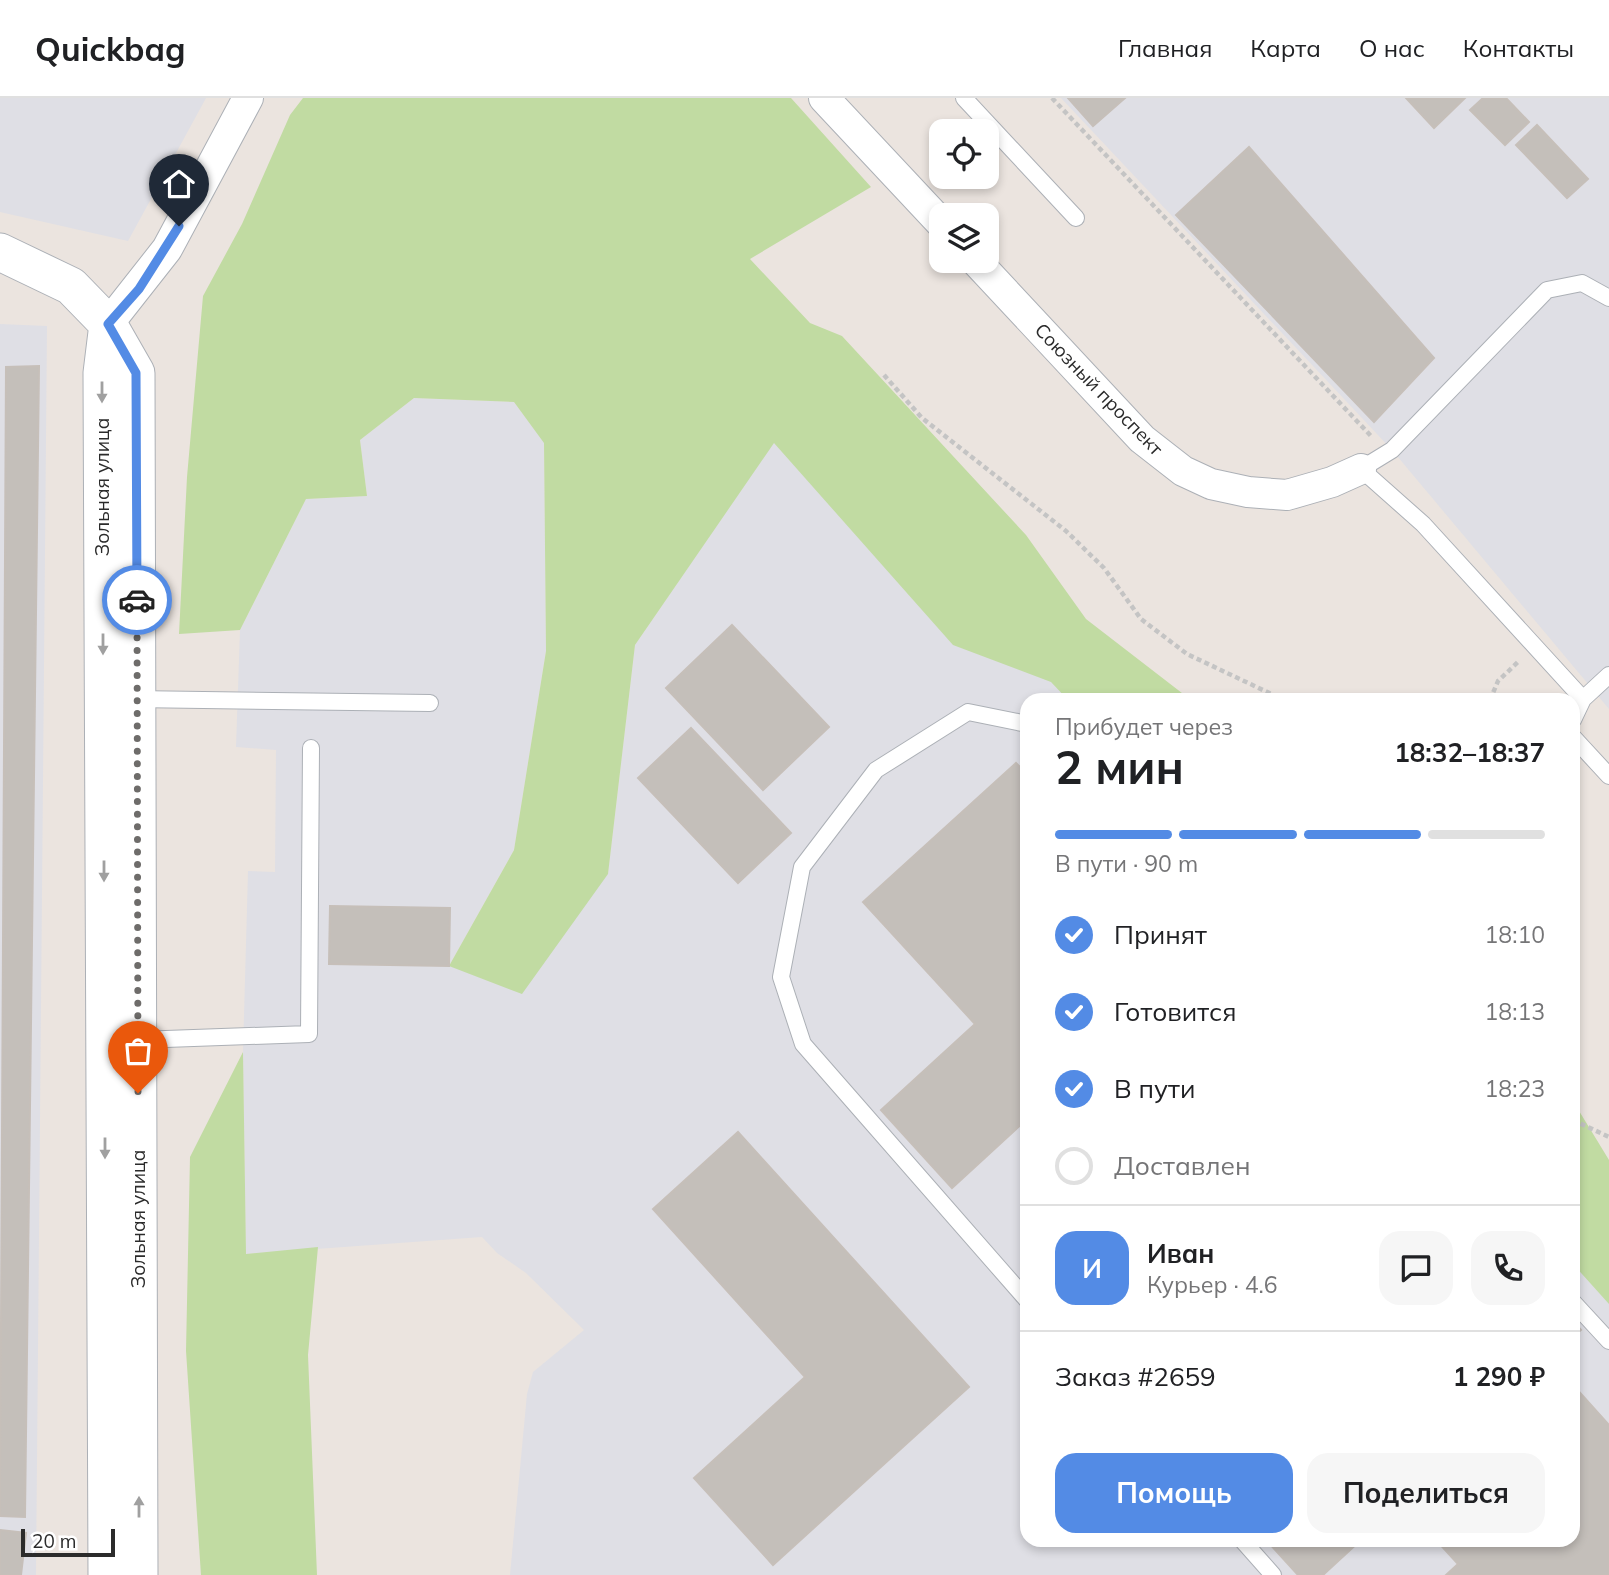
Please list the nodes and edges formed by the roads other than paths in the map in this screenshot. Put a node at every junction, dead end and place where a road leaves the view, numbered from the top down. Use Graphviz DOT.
graph roads {
  1 [pos="248,98"];
  2 [pos="824,98"];
  3 [pos="964,98"];
  4 [pos="929,210"];
  5 [pos="1076,218"];
  6 [pos="0,252"];
  7 [pos="987,273"];
  8 [pos="1609,298"];
  9 [pos="108,324"];
  10 [pos="1373,461"];
  11 [pos="1609,674"];
  12 [pos="1577,693"];
  13 [pos="1580,696"];
  14 [pos="120,699"];
  15 [pos="1583,699"];
  16 [pos="430,703"];
  17 [pos="1580,705"];
  18 [pos="1020,723"];
  19 [pos="1580,745"];
  20 [pos="311,748"];
  21 [pos="1609,776"];
  22 [pos="138,1040"];
  23 [pos="1020,1292"];
  24 [pos="1580,1310"];
  25 [pos="1609,1341"];
  26 [pos="1248,1547"];
  27 [pos="107,1575"];
  28 [pos="139,1575"];
  29 [pos="1273,1575"];
  1 -- 9 [label="street"];
  2 -- 4 [label="street"];
  3 -- 5 [label="lane"];
  6 -- 9 [label="street, Зольная улица"];
  7 -- 10 [label="street, Союзный проспект"];
  8 -- 10 [label="lane"];
  9 -- 14 [label="street, Зольная улица"];
  10 -- 12 [label="lane"];
  11 -- 15 [label="lane"];
  13 -- 15 [label="lane"];
  14 -- 16 [label="lane"];
  14 -- 22 [label="street, Зольная улица"];
  14 -- 27 [label="street, Зольная улица, one-way"];
  15 -- 17 [label="lane"];
  18 -- 23 [label="lane"];
  19 -- 21 [label="lane"];
  20 -- 22 [label="lane"];
  28 -- 22 [label="street, Зольная улица, one-way"];
  24 -- 25 [label="lane"];
  26 -- 29 [label="lane"];
}
